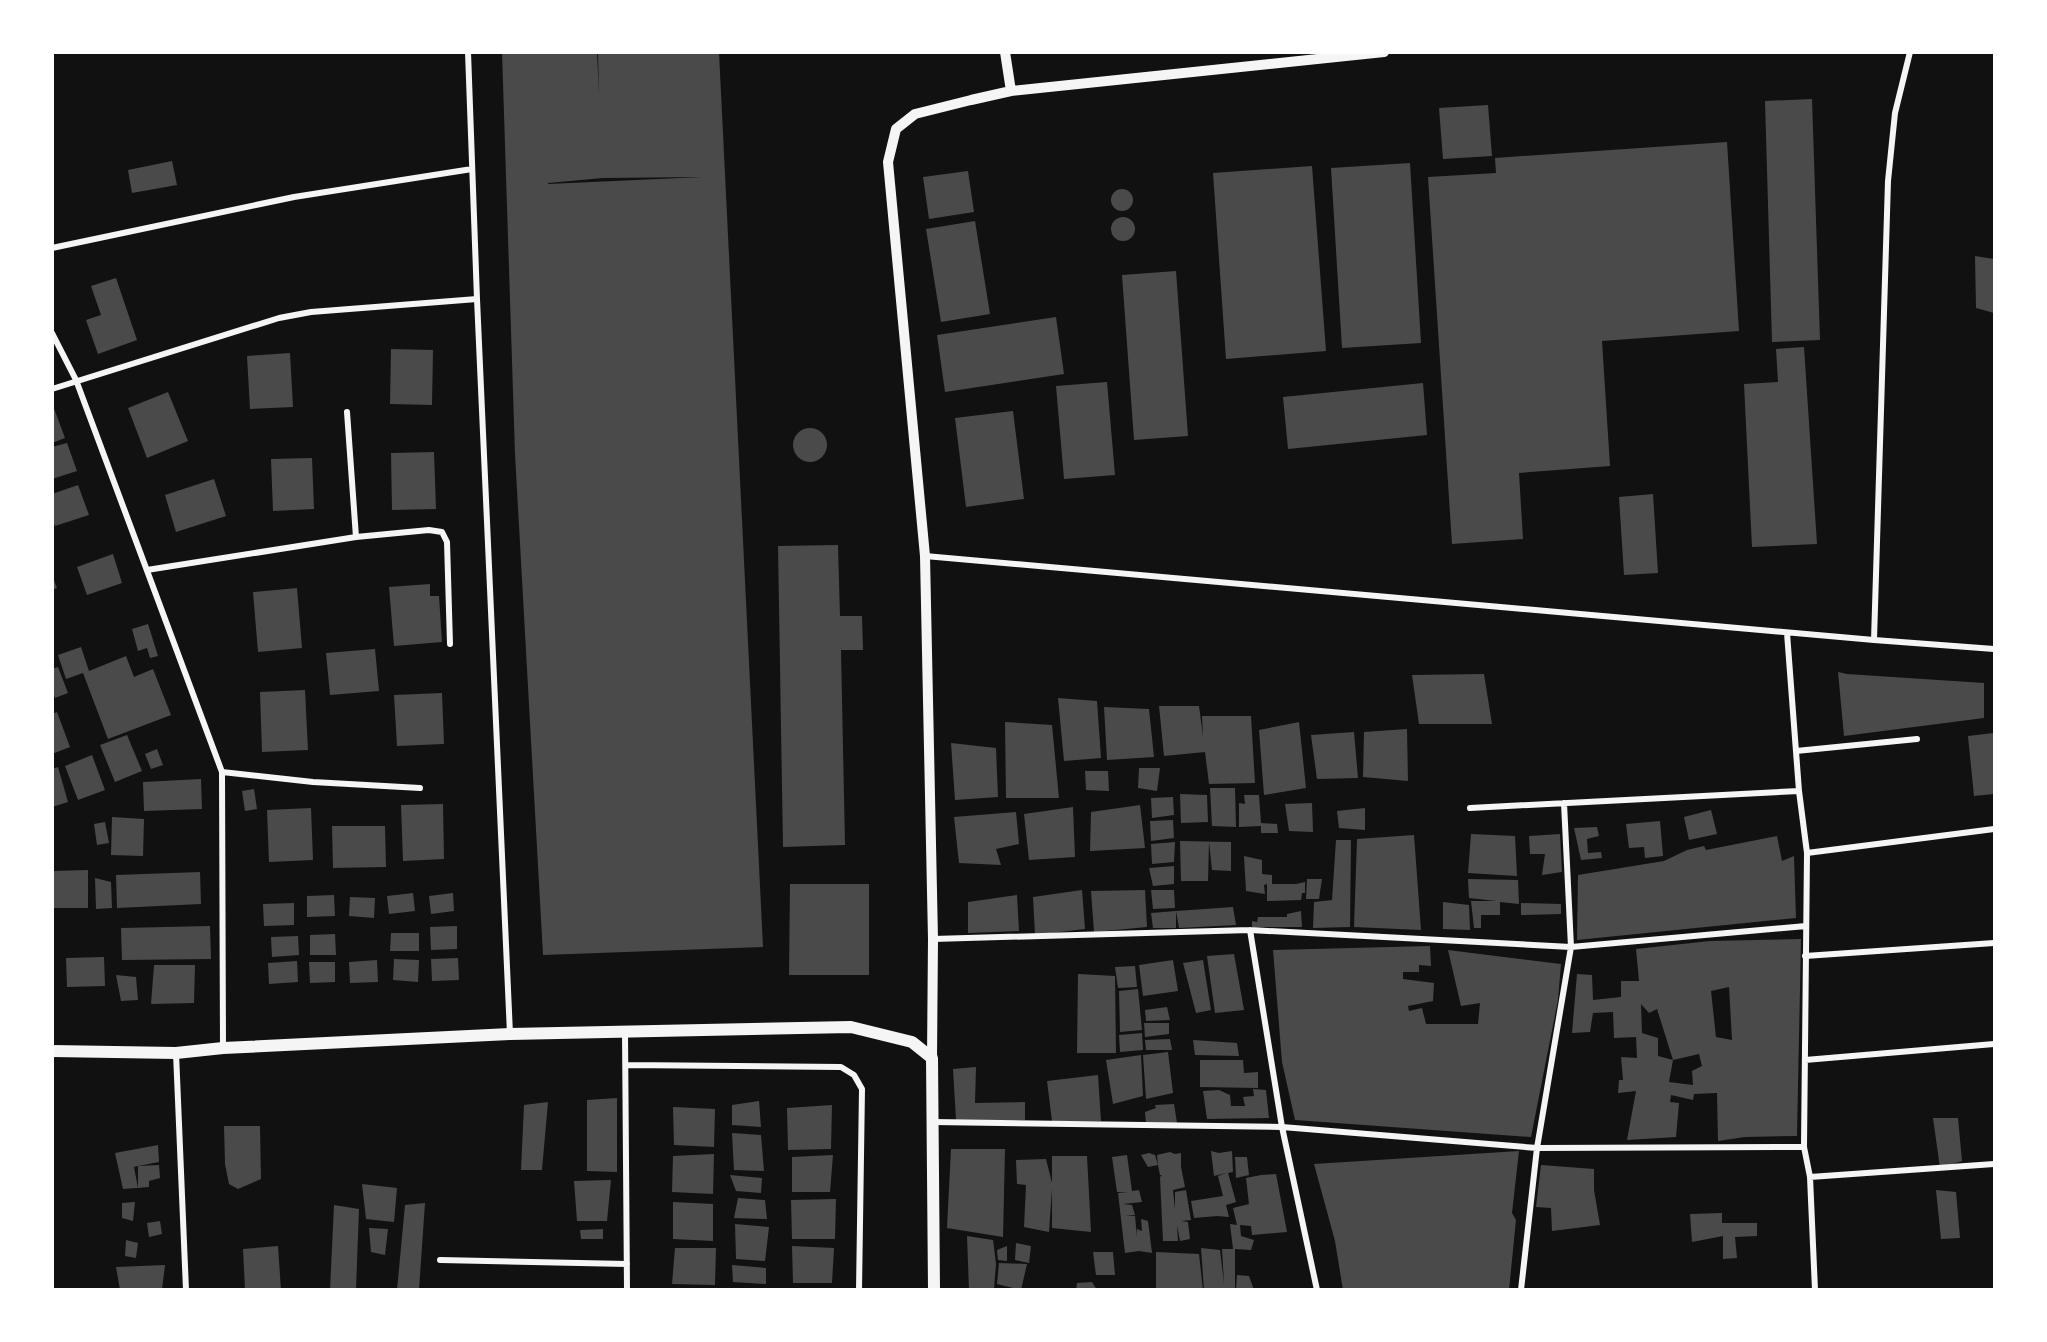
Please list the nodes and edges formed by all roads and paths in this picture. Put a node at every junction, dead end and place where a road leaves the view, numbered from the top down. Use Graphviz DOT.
graph roads {
  1 [pos="468,52"];
  2 [pos="1005,52"];
  3 [pos="1384,52"];
  4 [pos="1910,52"];
  5 [pos="1011,92"];
  6 [pos="472,169"];
  7 [pos="52,248"];
  8 [pos="477,299"];
  9 [pos="52,333"];
  10 [pos="76,380"];
  11 [pos="52,389"];
  12 [pos="347,412"];
  13 [pos="356,537"];
  14 [pos="924,556"];
  15 [pos="147,570"];
  16 [pos="1787,633"];
  17 [pos="1874,640"];
  18 [pos="450,645"];
  19 [pos="1995,649"];
  20 [pos="1917,739"];
  21 [pos="1796,751"];
  22 [pos="222,772"];
  23 [pos="420,788"];
  24 [pos="1799,791"];
  25 [pos="1564,803"];
  26 [pos="1470,808"];
  27 [pos="1995,829"];
  28 [pos="1807,853"];
  29 [pos="1806,926"];
  30 [pos="1250,930"];
  31 [pos="933,939"];
  32 [pos="1995,943"];
  33 [pos="1571,947"];
  34 [pos="1805,957"];
  35 [pos="625,1033"];
  36 [pos="510,1034"];
  37 [pos="1995,1044"];
  38 [pos="223,1048"];
  39 [pos="52,1051"];
  40 [pos="176,1053"];
  41 [pos="932,1058"];
  42 [pos="1805,1060"];
  43 [pos="627,1065"];
  44 [pos="932,1122"];
  45 [pos="1282,1127"];
  46 [pos="1804,1146"];
  47 [pos="1537,1148"];
  48 [pos="1995,1164"];
  49 [pos="1810,1177"];
  50 [pos="440,1260"];
  51 [pos="627,1264"];
  52 [pos="186,1290"];
  53 [pos="627,1290"];
  54 [pos="859,1290"];
  55 [pos="934,1290"];
  56 [pos="1317,1290"];
  57 [pos="1521,1290"];
  58 [pos="1815,1290"];
  1 -- 6 [label="street"];
  2 -- 5 [label="street"];
  3 -- 5 [label="street"];
  4 -- 17 [label="street"];
  5 -- 14 [label="street"];
  6 -- 7 [label="street"];
  6 -- 8 [label="street"];
  8 -- 10 [label="street"];
  8 -- 36 [label="street"];
  9 -- 10 [label="street"];
  10 -- 11 [label="street"];
  10 -- 15 [label="street"];
  12 -- 13 [label="street"];
  13 -- 15 [label="street"];
  13 -- 18 [label="street"];
  14 -- 16 [label="street"];
  14 -- 31 [label="street"];
  15 -- 22 [label="street"];
  16 -- 17 [label="street"];
  16 -- 21 [label="street"];
  17 -- 19 [label="street"];
  20 -- 21 [label="street"];
  21 -- 24 [label="street"];
  22 -- 23 [label="street"];
  22 -- 38 [label="street"];
  24 -- 25 [label="street"];
  24 -- 28 [label="street"];
  25 -- 26 [label="street"];
  25 -- 33 [label="street"];
  27 -- 28 [label="street"];
  28 -- 29 [label="street"];
  29 -- 33 [label="street"];
  29 -- 34 [label="street"];
  30 -- 31 [label="street"];
  30 -- 33 [label="street"];
  30 -- 45 [label="street"];
  31 -- 41 [label="street"];
  32 -- 34 [label="street"];
  33 -- 47 [label="street"];
  34 -- 42 [label="street"];
  35 -- 36 [label="main road"];
  35 -- 41 [label="main road"];
  35 -- 43 [label="street"];
  36 -- 38 [label="main road"];
  37 -- 42 [label="street"];
  38 -- 40 [label="main road"];
  39 -- 40 [label="main road"];
  40 -- 52 [label="street"];
  41 -- 44 [label="main road"];
  42 -- 46 [label="street"];
  43 -- 51 [label="street"];
  43 -- 54 [label="street"];
  44 -- 45 [label="street"];
  44 -- 55 [label="main road"];
  45 -- 47 [label="street"];
  45 -- 56 [label="street"];
  46 -- 47 [label="street"];
  46 -- 49 [label="street"];
  47 -- 57 [label="street"];
  48 -- 49 [label="street"];
  49 -- 58 [label="street"];
  50 -- 51 [label="street"];
  51 -- 53 [label="street"];
}
